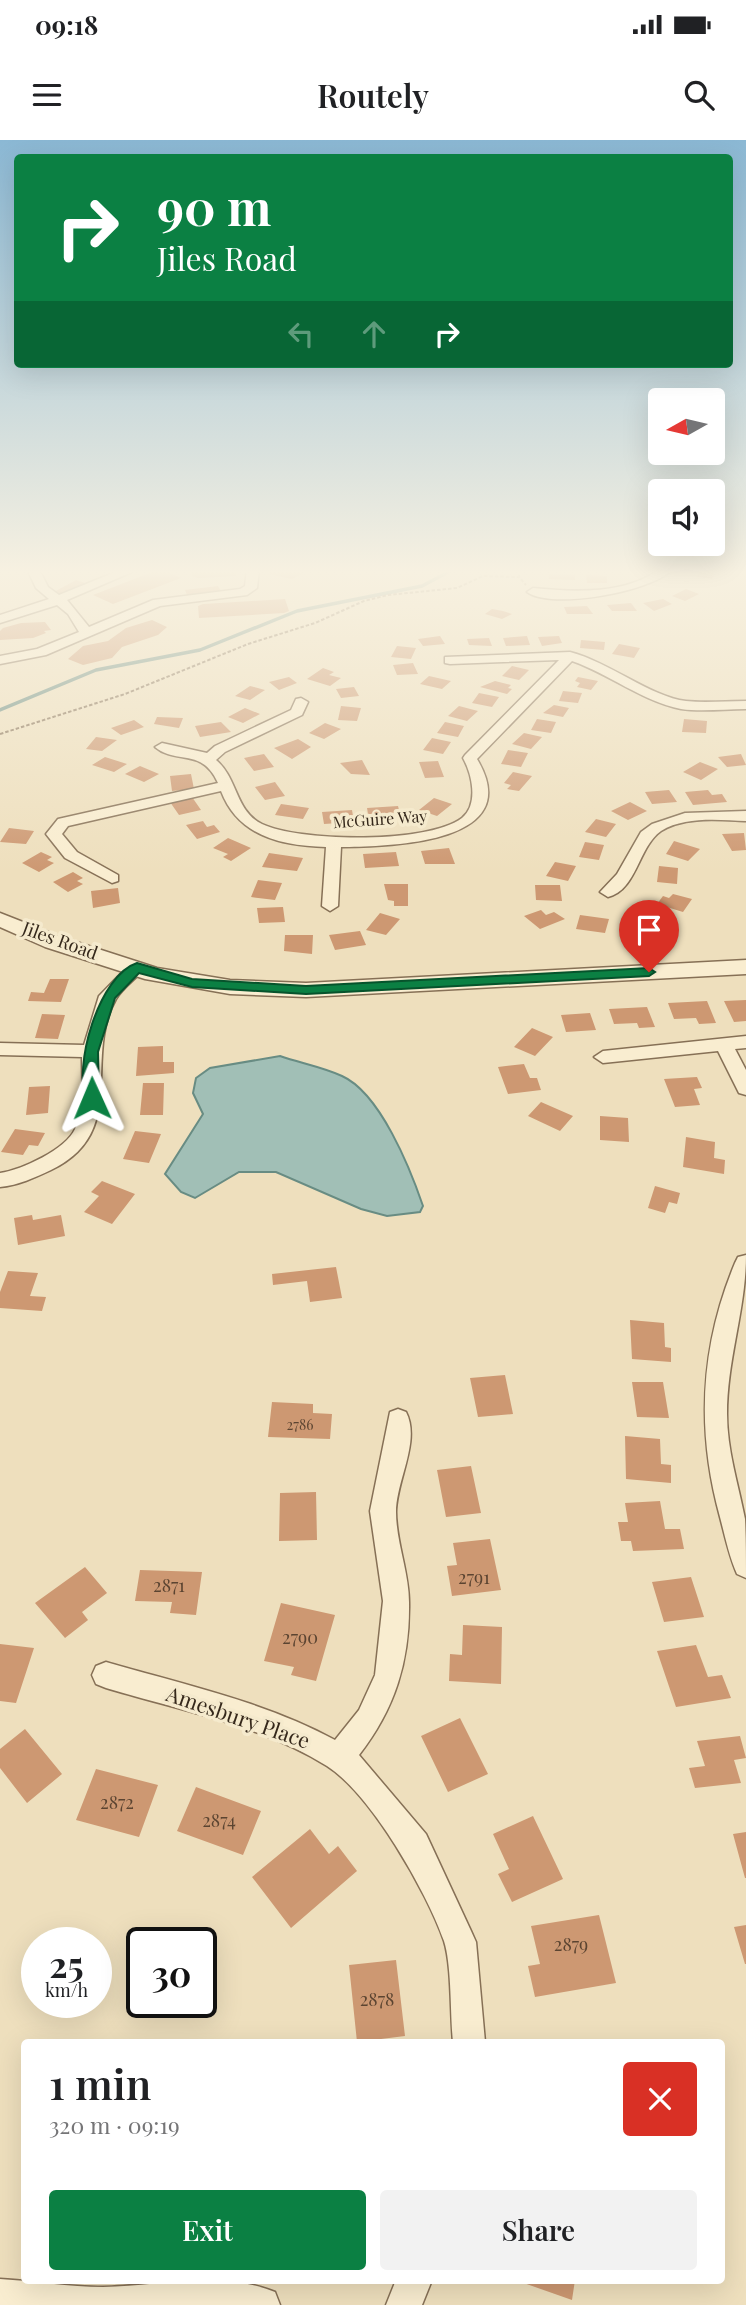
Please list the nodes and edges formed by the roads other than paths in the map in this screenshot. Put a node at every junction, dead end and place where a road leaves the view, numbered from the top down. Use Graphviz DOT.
graph roads {
  1 [pos="556,670"];
  2 [pos="608,670"];
  3 [pos="301,702"];
  4 [pos="746,705"];
  5 [pos="162,747"];
  6 [pos="208,760"];
  7 [pos="226,786"];
  8 [pos="746,816"];
  9 [pos="334,841"];
  10 [pos="112,878"];
  11 [pos="608,892"];
  12 [pos="330,906"];
  13 [pos="0,919"];
  14 [pos="137,967"];
  15 [pos="746,967"];
  16 [pos="746,1042"];
  17 [pos="723,1043"];
  18 [pos="0,1049"];
  19 [pos="91,1052"];
  20 [pos="603,1057"];
  21 [pos="746,1088"];
  22 [pos="0,1180"];
  23 [pos="746,1263"];
  24 [pos="398,1419"];
  25 [pos="746,1566"];
  26 [pos="106,1675"];
  27 [pos="339,1757"];
  28 [pos="468,2039"];
  29 [pos="412,2284"];
  30 [pos="0,2297"];
  31 [pos="101,2305"];
  32 [pos="262,2305"];
  33 [pos="404,2305"];
  1 -- 9 [label="street, McGuire Way"];
  2 -- 4 [label="street"];
  3 -- 6 [label="street"];
  5 -- 6 [label="street"];
  6 -- 7 [label="street, McGuire Way"];
  7 -- 9 [label="street, McGuire Way"];
  7 -- 10 [label="street"];
  8 -- 11 [label="street"];
  9 -- 12 [label="street"];
  13 -- 14 [label="street, Jiles Road"];
  14 -- 15 [label="street, Jiles Road"];
  14 -- 19 [label="street"];
  16 -- 17 [label="street"];
  17 -- 20 [label="street"];
  17 -- 21 [label="street"];
  18 -- 19 [label="street"];
  19 -- 22 [label="street"];
  23 -- 25 [label="street"];
  24 -- 27 [label="street"];
  26 -- 27 [label="street, Amesbury Place"];
  27 -- 28 [label="street, Amesbury Place"];
  29 -- 33 [label="street"];
  30 -- 31 [label="street"];
  31 -- 32 [label="street"];
}
